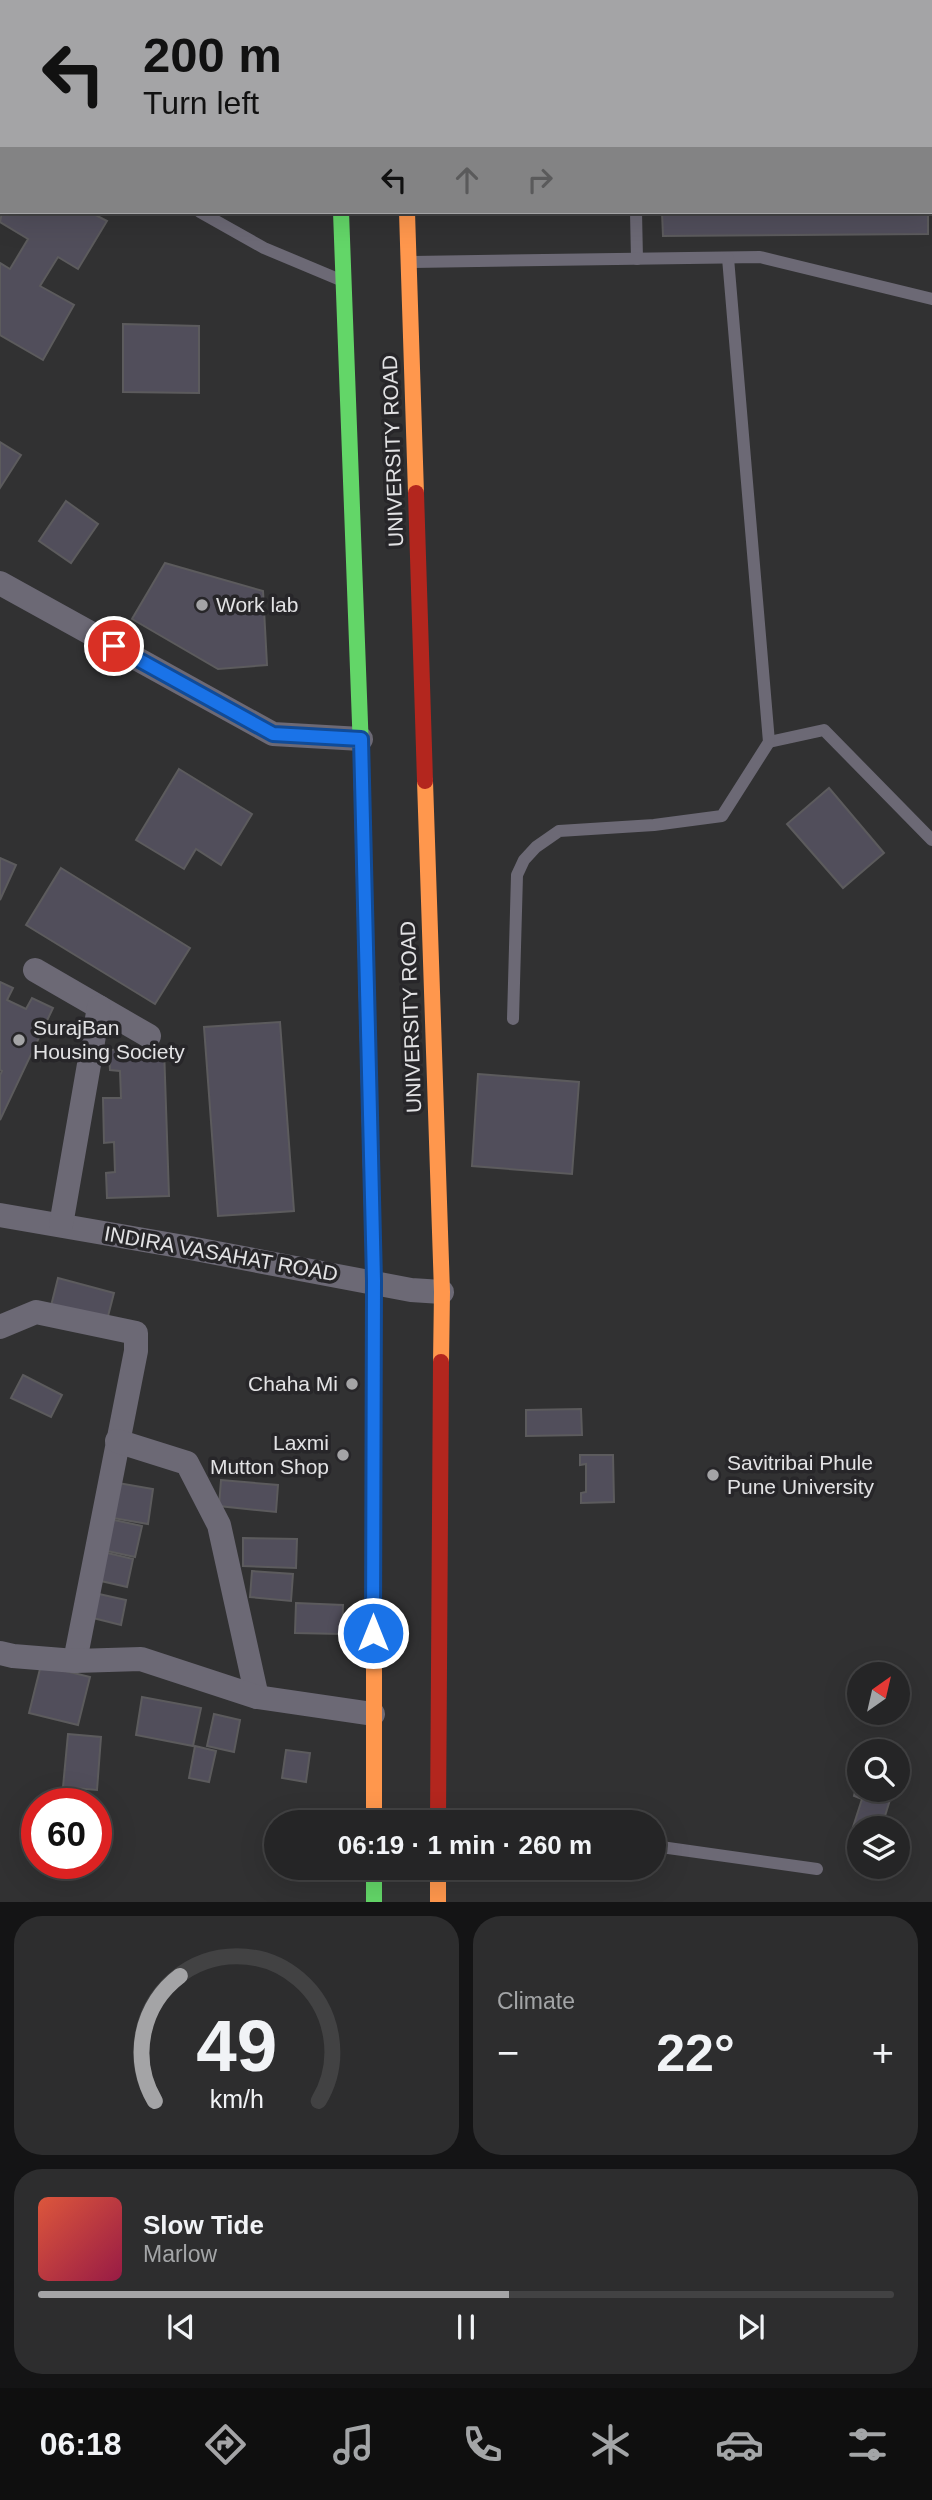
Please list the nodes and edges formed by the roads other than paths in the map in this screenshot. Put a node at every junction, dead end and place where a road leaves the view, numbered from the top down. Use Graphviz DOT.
graph roads {
  1 [pos="205,214"];
  2 [pos="341,214"];
  3 [pos="407,214"];
  4 [pos="636,214"];
  5 [pos="728,258"];
  6 [pos="637,259"];
  7 [pos="408,262"];
  8 [pos="344,281"];
  9 [pos="932,299"];
  10 [pos="0,583"];
  11 [pos="361,739"];
  12 [pos="769,742"];
  13 [pos="932,840"];
  14 [pos="35,970"];
  15 [pos="99,1007"];
  16 [pos="513,1019"];
  17 [pos="149,1036"];
  18 [pos="0,1215"];
  19 [pos="61,1225"];
  20 [pos="374,1281"];
  21 [pos="442,1292"];
  22 [pos="0,1327"];
  23 [pos="117,1441"];
  24 [pos="0,1653"];
  25 [pos="75,1661"];
  26 [pos="257,1698"];
  27 [pos="373,1714"];
  28 [pos="374,1810"];
  29 [pos="438,1810"];
  30 [pos="666,1848"];
  31 [pos="817,1869"];
  32 [pos="374,1880"];
  33 [pos="438,1880"];
  34 [pos="374,1902"];
  35 [pos="438,1902"];
  1 -- 8 [label="lane"];
  2 -- 8 [label="main road, UNIVERSITY ROAD"];
  3 -- 7 [label="main road, UNIVERSITY ROAD"];
  4 -- 6 [label="lane"];
  5 -- 6 [label="lane"];
  5 -- 9 [label="lane"];
  5 -- 12 [label="lane"];
  6 -- 7 [label="lane"];
  7 -- 21 [label="main road, UNIVERSITY ROAD"];
  8 -- 11 [label="main road, UNIVERSITY ROAD"];
  10 -- 11 [label="street"];
  11 -- 20 [label="main road, UNIVERSITY ROAD"];
  12 -- 13 [label="lane"];
  12 -- 16 [label="lane"];
  14 -- 15 [label="street"];
  15 -- 17 [label="street"];
  15 -- 19 [label="street"];
  18 -- 19 [label="street, INDIRA VASAHAT ROAD"];
  19 -- 20 [label="street, INDIRA VASAHAT ROAD"];
  20 -- 21 [label="street, INDIRA VASAHAT ROAD"];
  20 -- 27 [label="main road, UNIVERSITY ROAD"];
  21 -- 29 [label="main road, UNIVERSITY ROAD"];
  22 -- 23 [label="street"];
  23 -- 25 [label="street"];
  23 -- 26 [label="street"];
  24 -- 25 [label="street"];
  25 -- 26 [label="street"];
  26 -- 27 [label="street"];
  27 -- 28 [label="main road, UNIVERSITY ROAD"];
  30 -- 31 [label="lane"];
  32 -- 34 [label="main road"];
  33 -- 35 [label="main road"];
}
